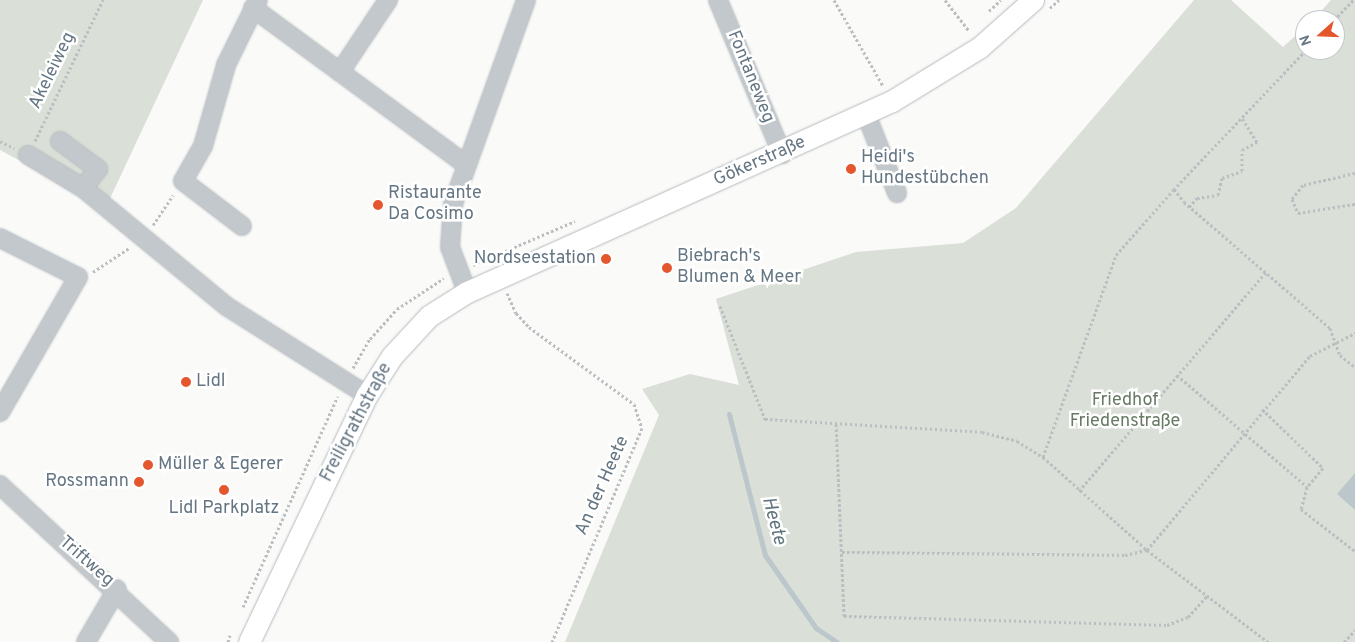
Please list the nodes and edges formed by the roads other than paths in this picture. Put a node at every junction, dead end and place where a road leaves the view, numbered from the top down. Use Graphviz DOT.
graph roads {
  1 [pos="388,0"];
  2 [pos="526,0"];
  3 [pos="718,0"];
  4 [pos="1033,0"];
  5 [pos="255,4"];
  6 [pos="340,72"];
  7 [pos="866,114"];
  8 [pos="60,141"];
  9 [pos="782,154"];
  10 [pos="28,155"];
  11 [pos="466,165"];
  12 [pos="82,188"];
  13 [pos="897,193"];
  14 [pos="242,226"];
  15 [pos="0,238"];
  16 [pos="467,292"];
  17 [pos="367,395"];
  18 [pos="0,412"];
  19 [pos="0,485"];
  20 [pos="117,589"];
  21 [pos="86,642"];
  22 [pos="169,642"];
  23 [pos="249,642"];
  1 -- 6 [label="street"];
  2 -- 11 [label="street"];
  3 -- 9 [label="street, Fontaneweg"];
  4 -- 7 [label="main road, Gökerstraße"];
  5 -- 6 [label="street"];
  5 -- 14 [label="street"];
  6 -- 11 [label="street"];
  7 -- 9 [label="main road, Gökerstraße"];
  7 -- 13 [label="street"];
  8 -- 12 [label="street"];
  9 -- 16 [label="main road, Gökerstraße"];
  10 -- 12 [label="street"];
  11 -- 16 [label="street"];
  12 -- 17 [label="street"];
  15 -- 18 [label="street"];
  16 -- 17 [label="main road, Freiligrathstraße"];
  17 -- 23 [label="main road, Freiligrathstraße"];
  19 -- 20 [label="street, Triftweg"];
  20 -- 21 [label="street"];
  20 -- 22 [label="street, Triftweg"];
}
